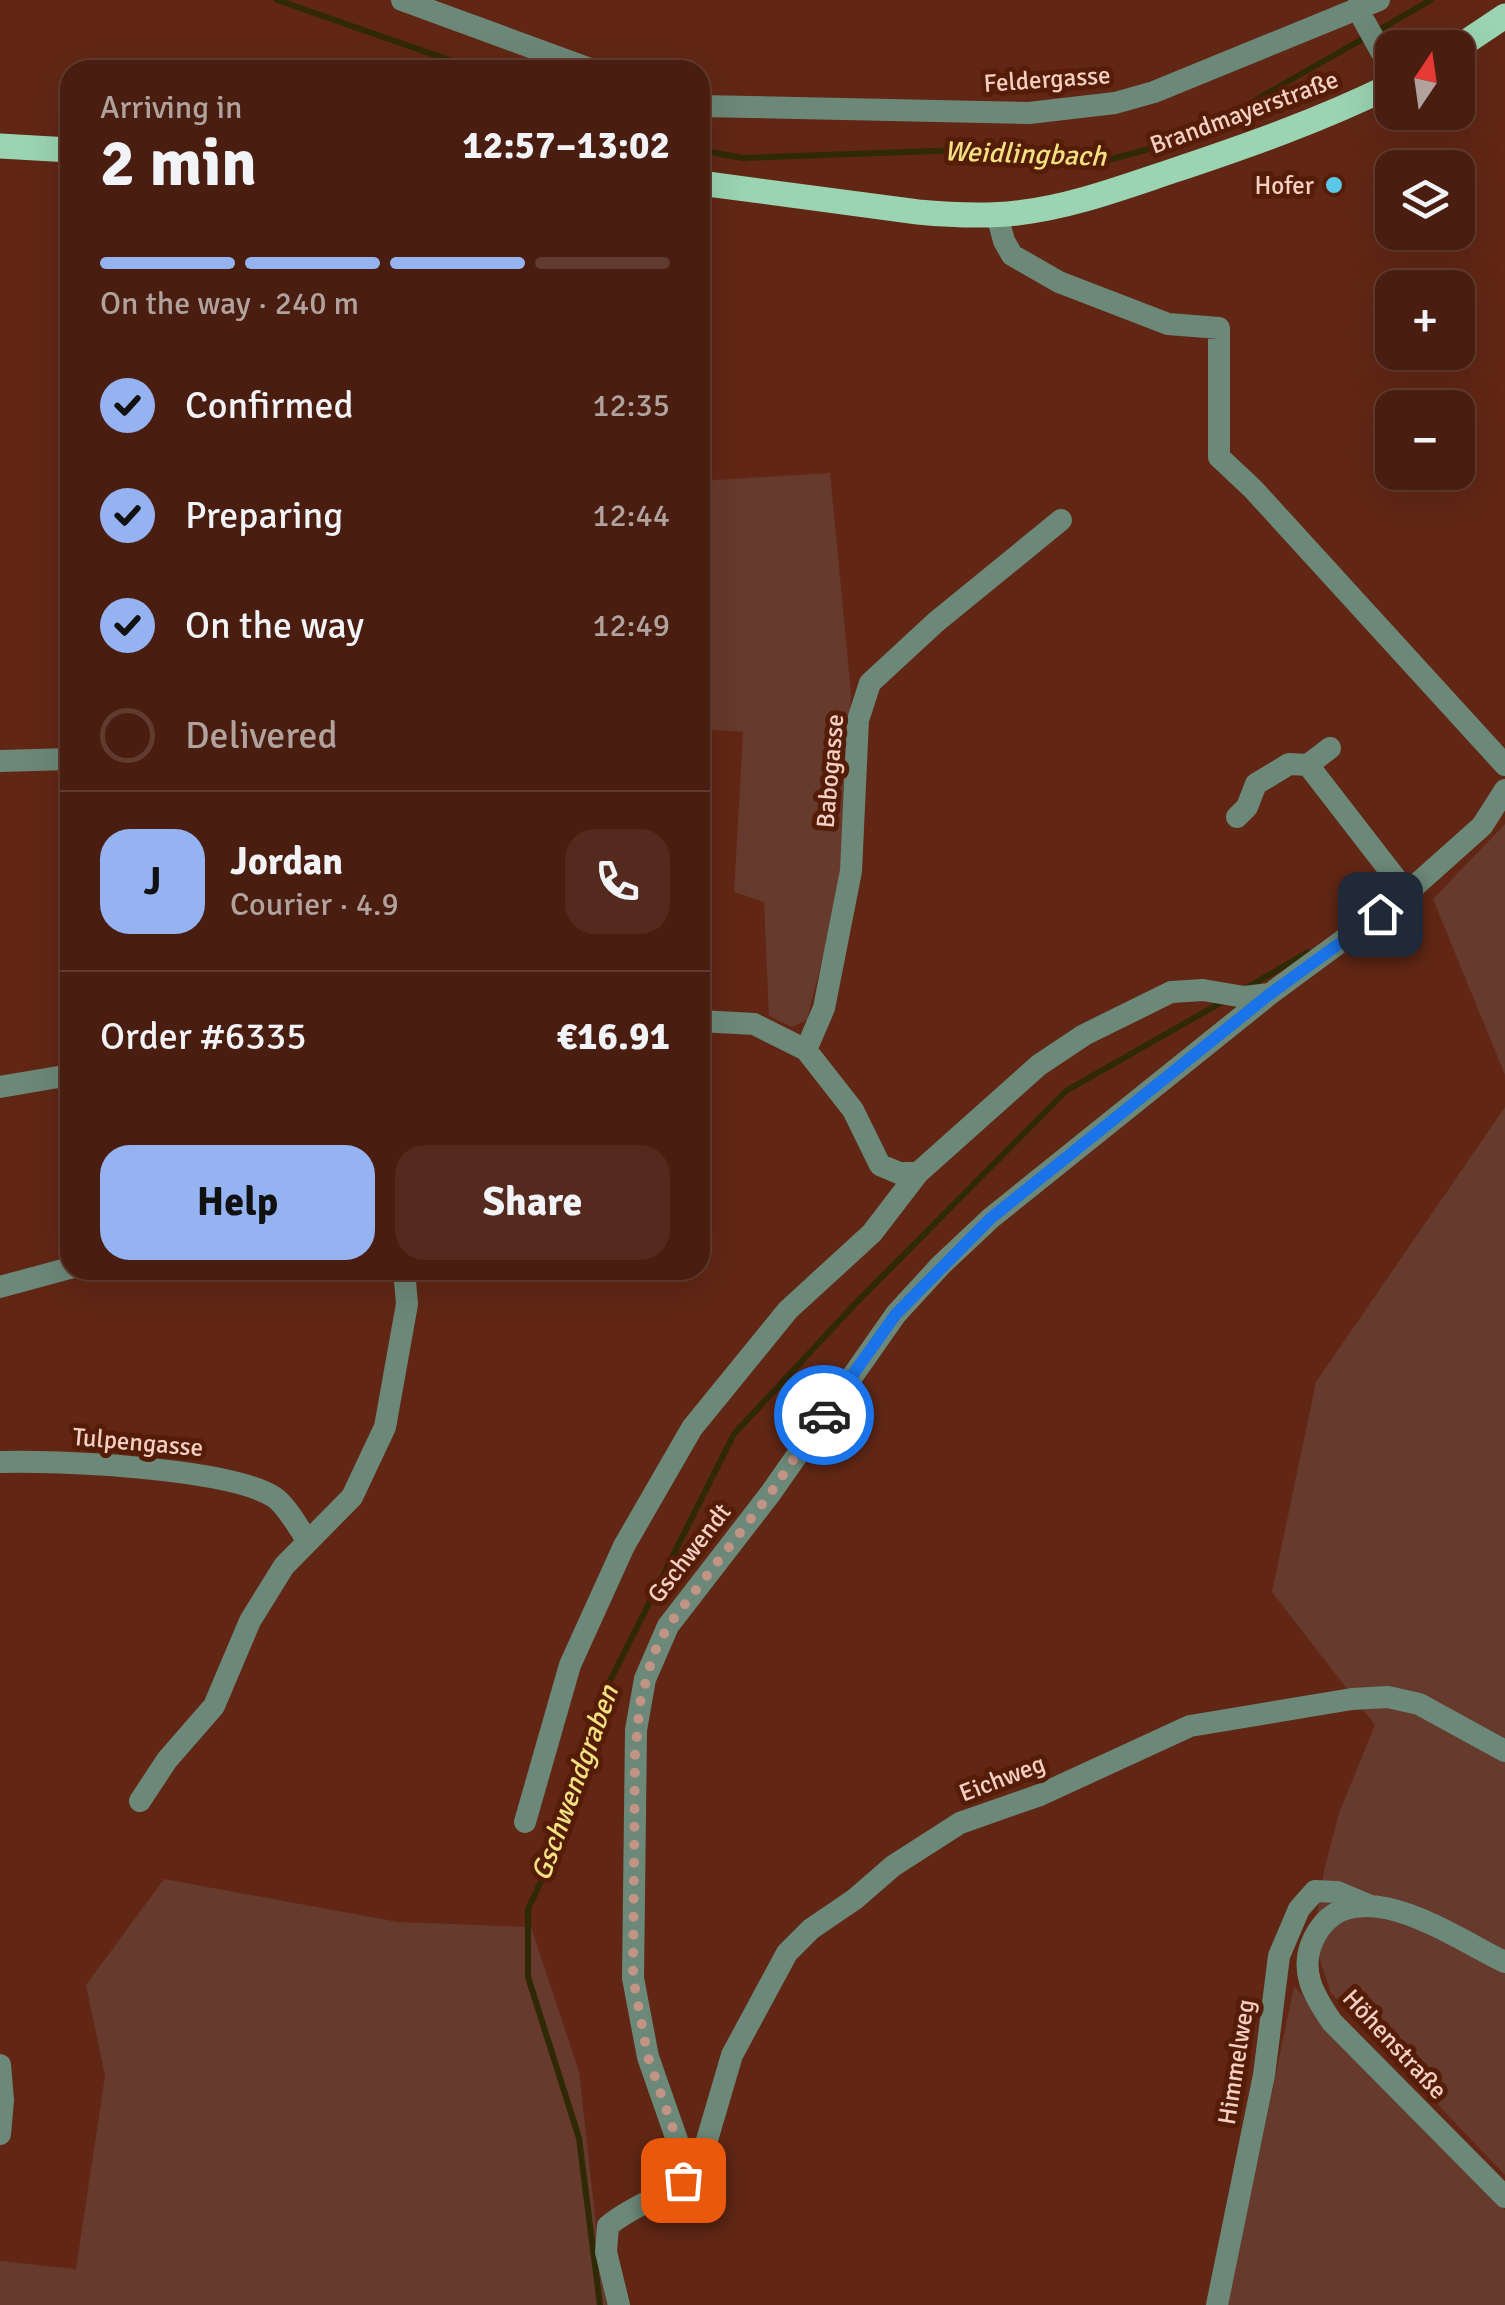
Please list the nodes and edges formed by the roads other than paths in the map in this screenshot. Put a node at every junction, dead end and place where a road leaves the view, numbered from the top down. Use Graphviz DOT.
graph roads {
  1 [pos="402,0"];
  2 [pos="1365,6"];
  3 [pos="1505,16"];
  4 [pos="1375,32"];
  5 [pos="1475,36"];
  6 [pos="566,60"];
  7 [pos="1375,93"];
  8 [pos="710,106"];
  9 [pos="0,146"];
  10 [pos="60,149"];
  11 [pos="710,184"];
  12 [pos="997,214"];
  13 [pos="1061,520"];
  14 [pos="1330,748"];
  15 [pos="60,759"];
  16 [pos="0,762"];
  17 [pos="1308,764"];
  18 [pos="1505,765"];
  19 [pos="1505,790"];
  20 [pos="1237,817"];
  21 [pos="1407,893"];
  22 [pos="1270,994"];
  23 [pos="710,1022"];
  24 [pos="806,1050"];
  25 [pos="60,1077"];
  26 [pos="0,1087"];
  27 [pos="918,1173"];
  28 [pos="60,1271"];
  29 [pos="405,1280"];
  30 [pos="0,1286"];
  31 [pos="0,1462"];
  32 [pos="307,1540"];
  33 [pos="1505,1752"];
  34 [pos="140,1801"];
  35 [pos="525,1822"];
  36 [pos="1369,1905"];
  37 [pos="1505,1962"];
  38 [pos="0,2065"];
  39 [pos="0,2134"];
  40 [pos="683,2180"];
  41 [pos="1505,2197"];
  42 [pos="619,2305"];
  43 [pos="1217,2305"];
  1 -- 6 [label="street"];
  2 -- 4 [label="street"];
  2 -- 8 [label="street, Feldergasse"];
  3 -- 5 [label="main road"];
  7 -- 12 [label="main road, Brandmayerstraße"];
  9 -- 10 [label="main road"];
  11 -- 12 [label="main road, Brandmayerstraße"];
  12 -- 18 [label="street"];
  13 -- 24 [label="street, Babogasse"];
  14 -- 17 [label="street"];
  15 -- 16 [label="street"];
  17 -- 20 [label="street"];
  17 -- 21 [label="street"];
  19 -- 21 [label="street, Gschwendt"];
  21 -- 22 [label="street, Gschwendt"];
  22 -- 27 [label="street, Gschwendt"];
  22 -- 40 [label="street, Gschwendt"];
  23 -- 24 [label="street"];
  24 -- 27 [label="street"];
  25 -- 26 [label="street"];
  27 -- 35 [label="street, Gschwendt"];
  28 -- 30 [label="street"];
  29 -- 32 [label="street"];
  31 -- 32 [label="street, Tulpengasse"];
  32 -- 34 [label="street"];
  33 -- 40 [label="street, Eichweg"];
  36 -- 37 [label="street"];
  36 -- 41 [label="street, Höhenstraße"];
  36 -- 43 [label="street, Himmelweg"];
  38 -- 39 [label="street"];
  40 -- 42 [label="street"];
}
